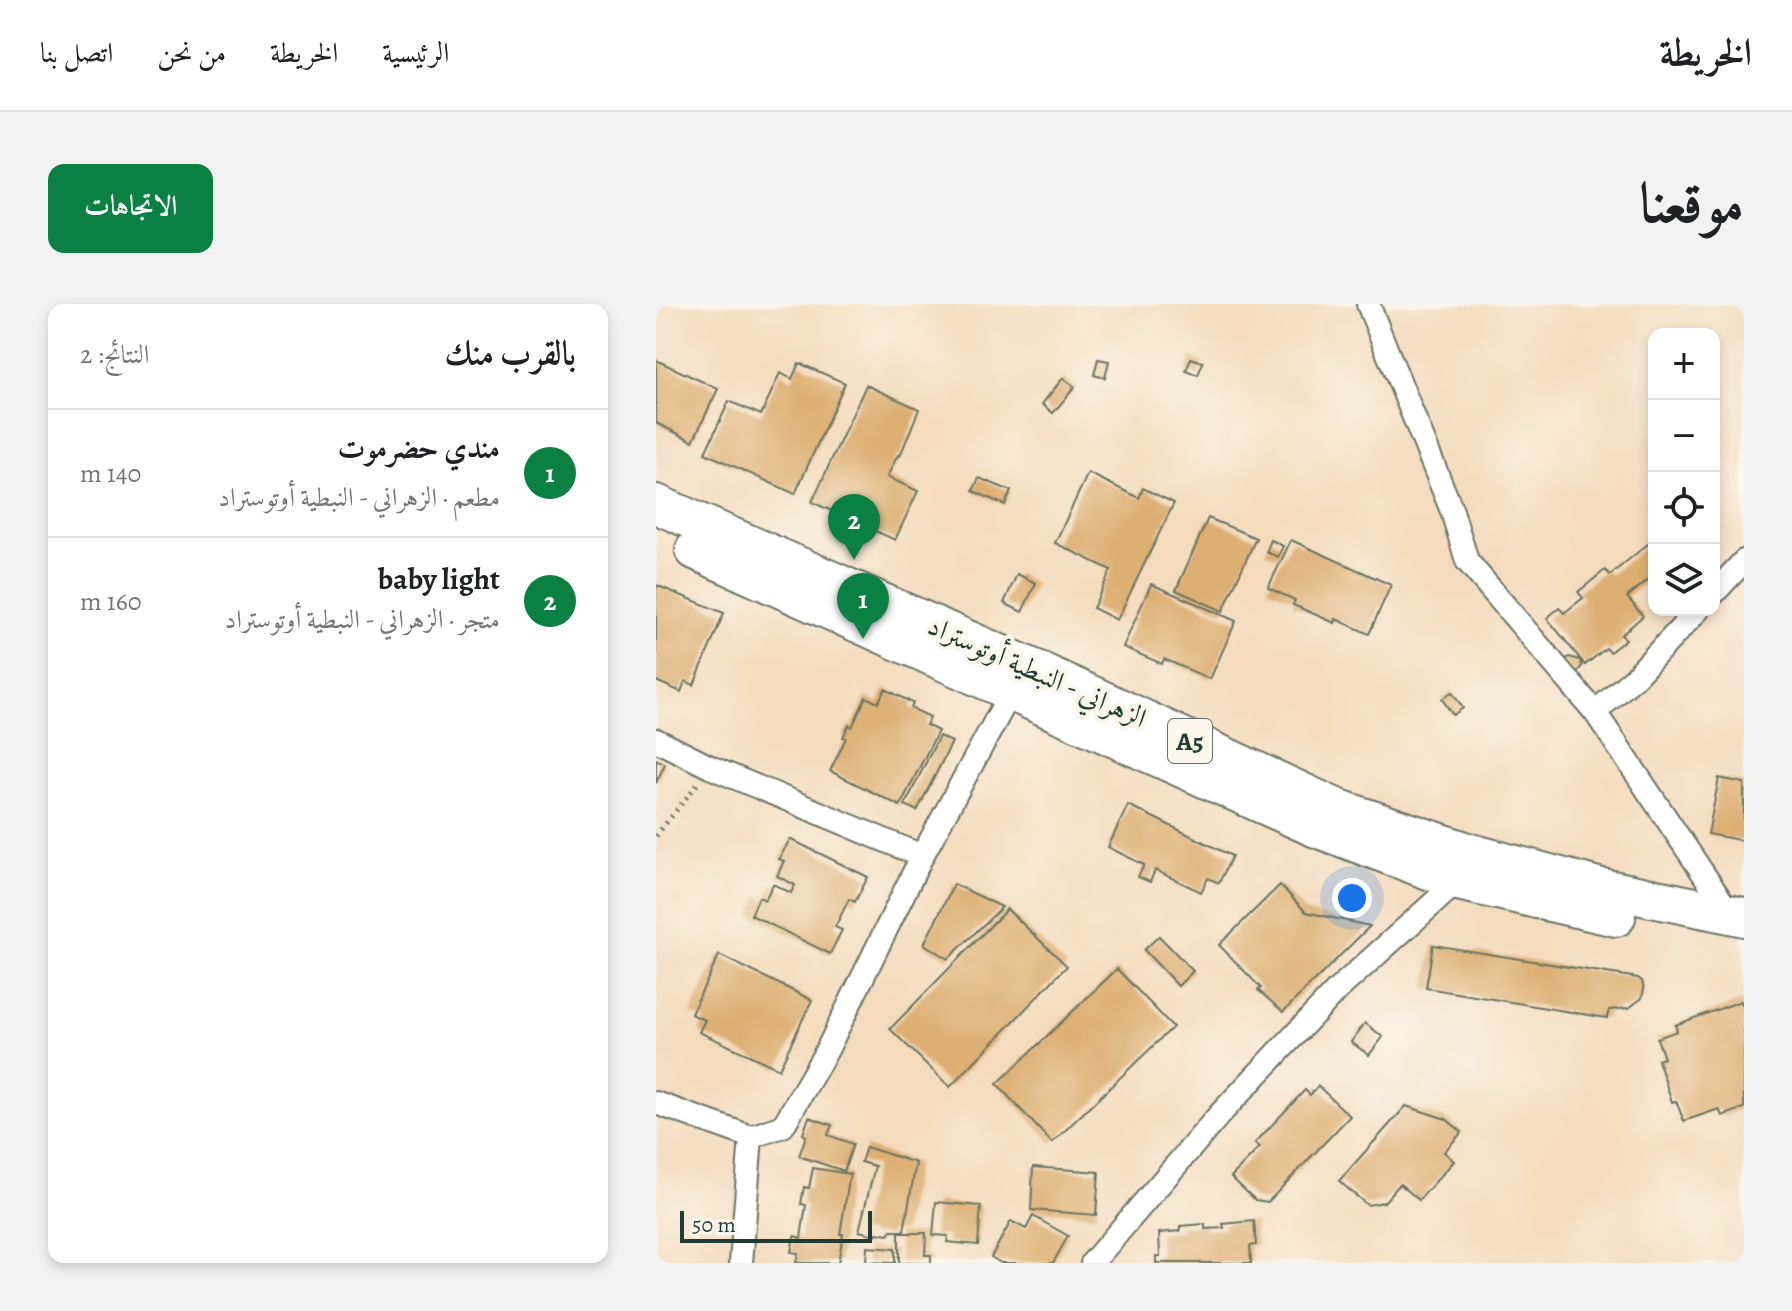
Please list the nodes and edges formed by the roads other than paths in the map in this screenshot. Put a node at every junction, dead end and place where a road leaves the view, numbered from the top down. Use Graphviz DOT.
graph roads {
  1 [pos="1368,304"];
  2 [pos="656,504"];
  3 [pos="656,532"];
  4 [pos="1744,561"];
  5 [pos="1720,587"];
  6 [pos="1692,616"];
  7 [pos="1011,692"];
  8 [pos="1595,712"];
  9 [pos="656,740"];
  10 [pos="922,856"];
  11 [pos="1458,881"];
  12 [pos="1740,925"];
  13 [pos="656,1103"];
  14 [pos="751,1137"];
  15 [pos="741,1263"];
  16 [pos="1092,1263"];
  1 -- 8 [label="street"];
  2 -- 12 [label="highway, الزهراني - النبطية أوتوستراد / A5"];
  3 -- 7 [label="highway, الزهراني - النبطية أوتوستراد / A5"];
  4 -- 5 [label="street"];
  6 -- 8 [label="street"];
  7 -- 10 [label="street"];
  7 -- 11 [label="highway, الزهراني - النبطية أوتوستراد / A5"];
  8 -- 12 [label="street"];
  9 -- 10 [label="street"];
  10 -- 14 [label="street"];
  11 -- 12 [label="highway, الزهراني - النبطية أوتوستراد / A5"];
  11 -- 16 [label="street"];
  13 -- 14 [label="street"];
  14 -- 15 [label="street"];
}
